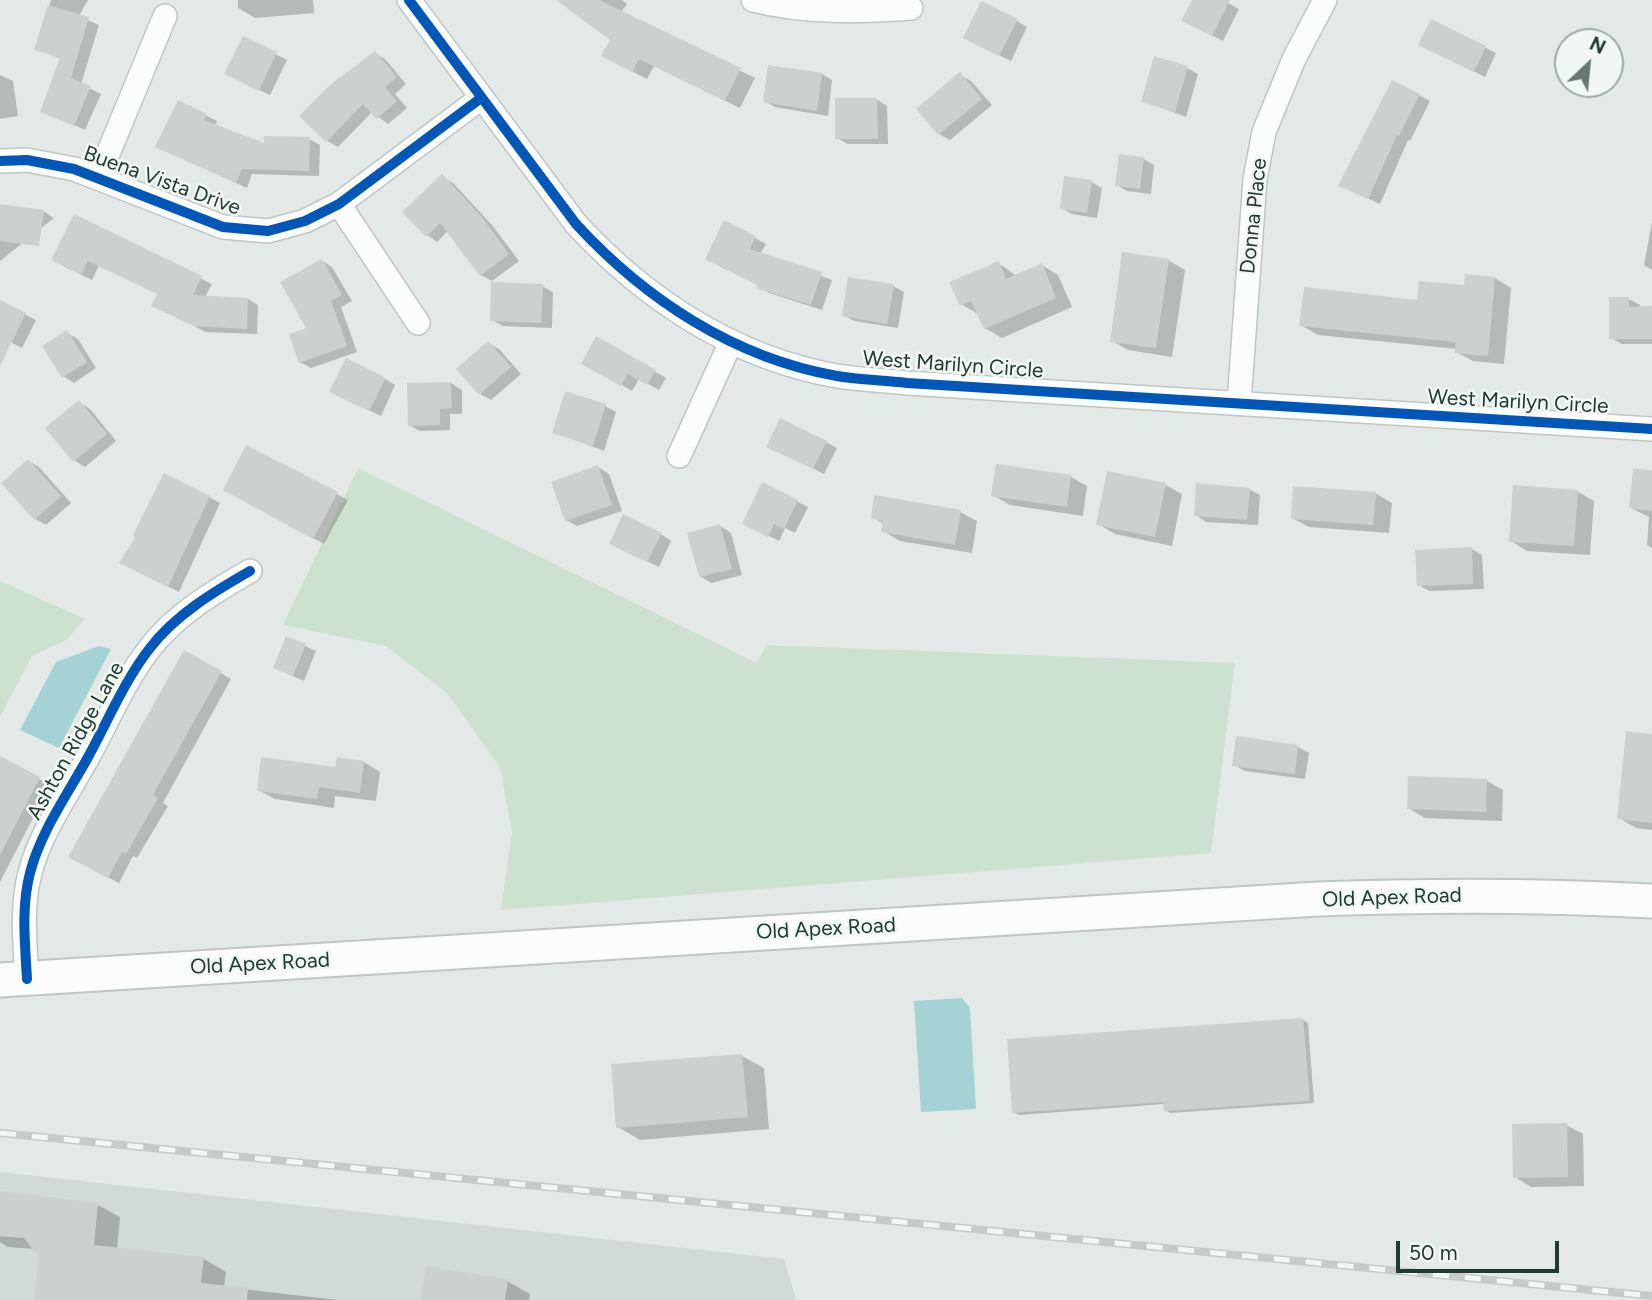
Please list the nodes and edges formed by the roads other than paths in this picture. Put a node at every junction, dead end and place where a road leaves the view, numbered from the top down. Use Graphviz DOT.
graph roads {
  1 [pos="409,0"];
  2 [pos="753,0"];
  3 [pos="1325,0"];
  4 [pos="911,8"];
  5 [pos="165,16"];
  6 [pos="481,98"];
  7 [pos="0,161"];
  8 [pos="99,178"];
  9 [pos="339,204"];
  10 [pos="418,323"];
  11 [pos="731,342"];
  12 [pos="1239,403"];
  13 [pos="1652,429"];
  14 [pos="679,456"];
  15 [pos="250,571"];
  16 [pos="1652,901"];
  17 [pos="13,979"];
  1 -- 6 [label="street, West Marilyn Circle"];
  2 -- 4 [label="street"];
  3 -- 12 [label="street, Donna Place"];
  5 -- 8 [label="street"];
  6 -- 9 [label="street, Buena Vista Drive"];
  6 -- 11 [label="street, West Marilyn Circle"];
  7 -- 8 [label="street, Buena Vista Drive"];
  8 -- 9 [label="street, Buena Vista Drive"];
  9 -- 10 [label="street"];
  11 -- 12 [label="street, West Marilyn Circle"];
  11 -- 14 [label="street"];
  12 -- 13 [label="street, West Marilyn Circle"];
  15 -- 17 [label="street, Ashton Ridge Lane"];
  16 -- 17 [label="main road, Old Apex Road"];
}
